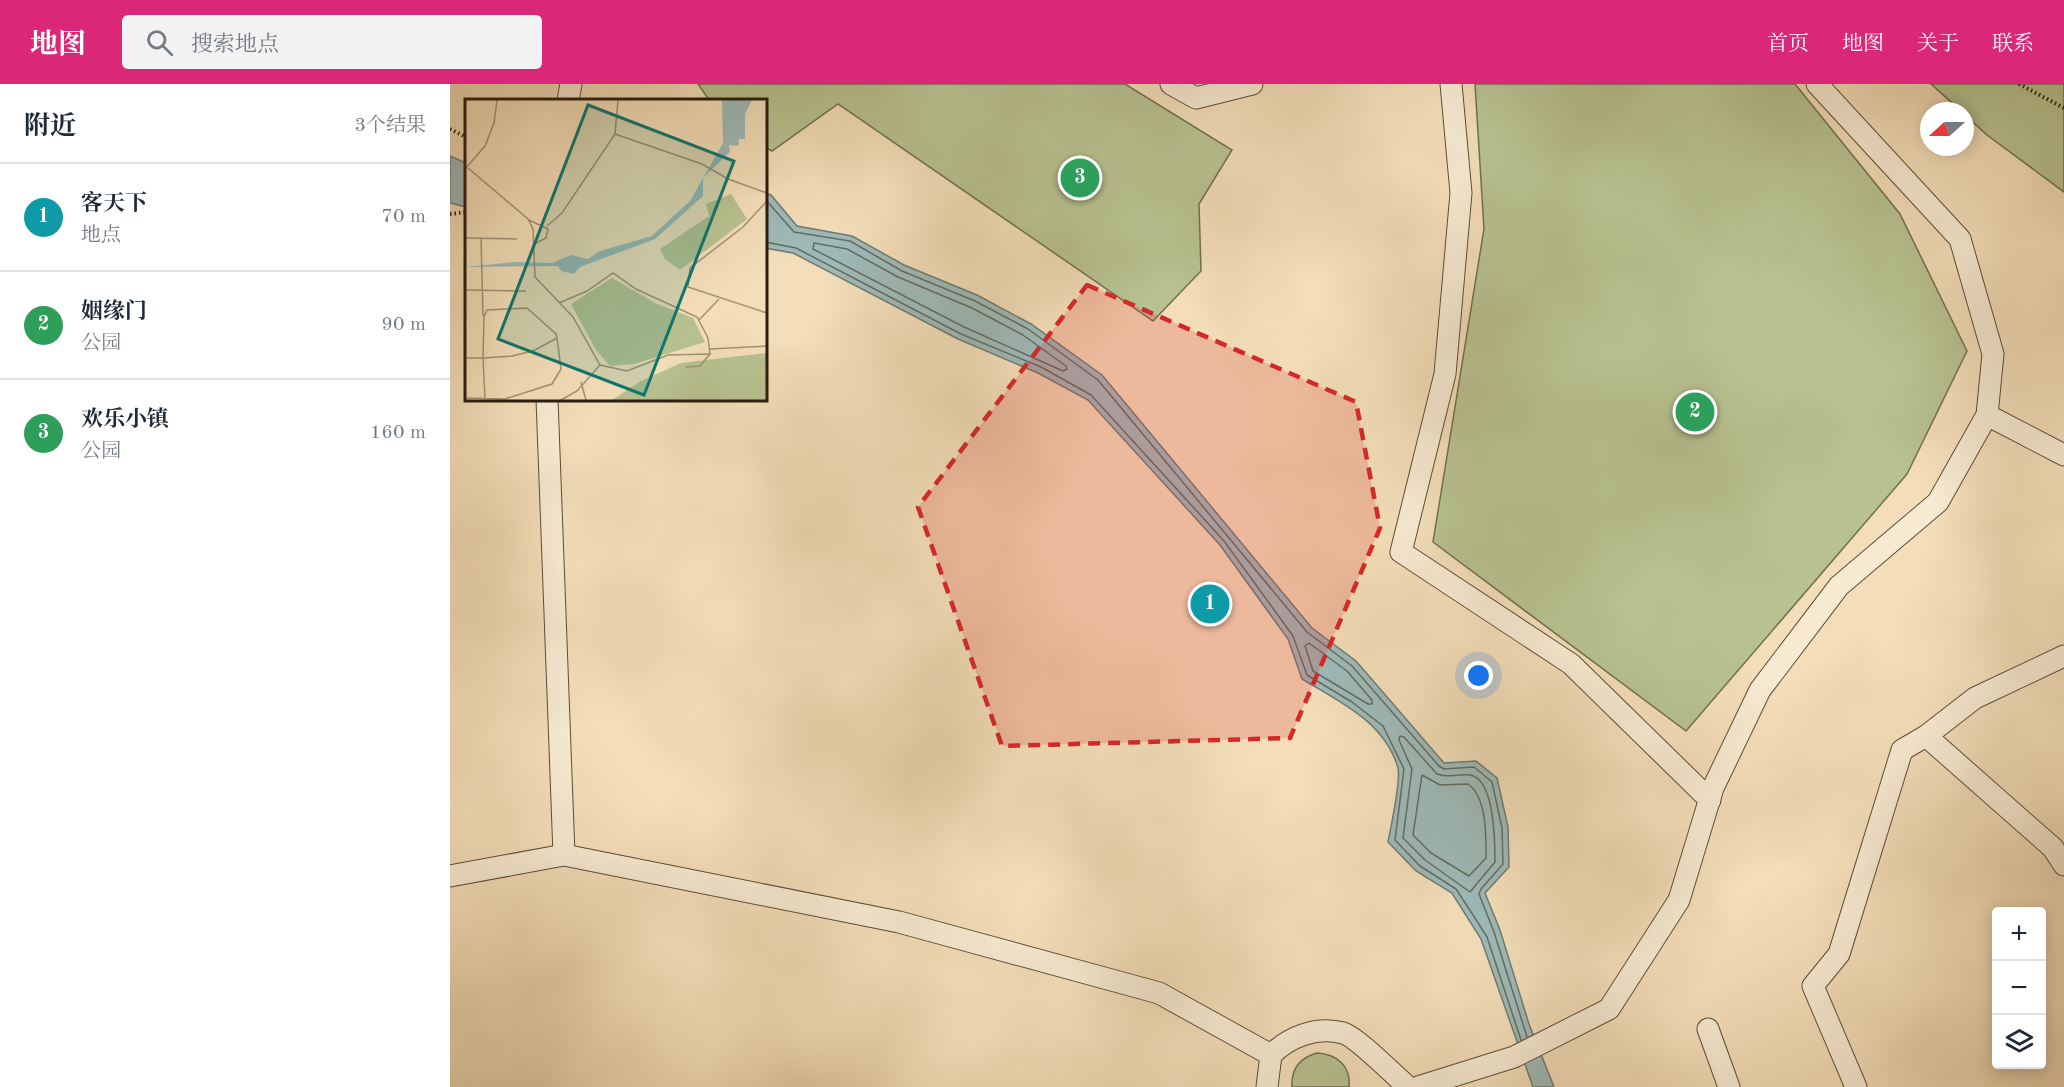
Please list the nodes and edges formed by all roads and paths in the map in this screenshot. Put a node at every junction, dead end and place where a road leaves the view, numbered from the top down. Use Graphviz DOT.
graph roads {
  1 [pos="571,84"];
  2 [pos="1171,84"];
  3 [pos="1252,84"];
  4 [pos="1451,84"];
  5 [pos="1817,84"];
  6 [pos="2019,84"];
  7 [pos="568,99"];
  8 [pos="2064,108"];
  9 [pos="450,129"];
  10 [pos="465,136"];
  11 [pos="465,212"];
  12 [pos="450,214"];
  13 [pos="547,400"];
  14 [pos="1988,415"];
  15 [pos="2064,455"];
  16 [pos="2064,656"];
  17 [pos="1926,736"];
  18 [pos="1710,800"];
  19 [pos="564,855"];
  20 [pos="2064,865"];
  21 [pos="450,876"];
  22 [pos="1708,1029"];
  23 [pos="1270,1055"];
  24 [pos="1267,1087"];
  25 [pos="1408,1087"];
  26 [pos="1418,1087"];
  27 [pos="1730,1087"];
  28 [pos="1856,1087"];
  1 -- 7 [label="street"];
  2 -- 3 [label="street"];
  4 -- 18 [label="street"];
  5 -- 14 [label="street"];
  6 -- 8 [label="path"];
  9 -- 10 [label="path"];
  11 -- 12 [label="path"];
  13 -- 19 [label="street"];
  14 -- 15 [label="street"];
  14 -- 18 [label="street"];
  16 -- 17 [label="street"];
  17 -- 20 [label="street"];
  17 -- 28 [label="street"];
  18 -- 26 [label="street"];
  19 -- 21 [label="street"];
  19 -- 23 [label="street"];
  22 -- 27 [label="street"];
  23 -- 24 [label="street"];
  23 -- 25 [label="street"];
}
